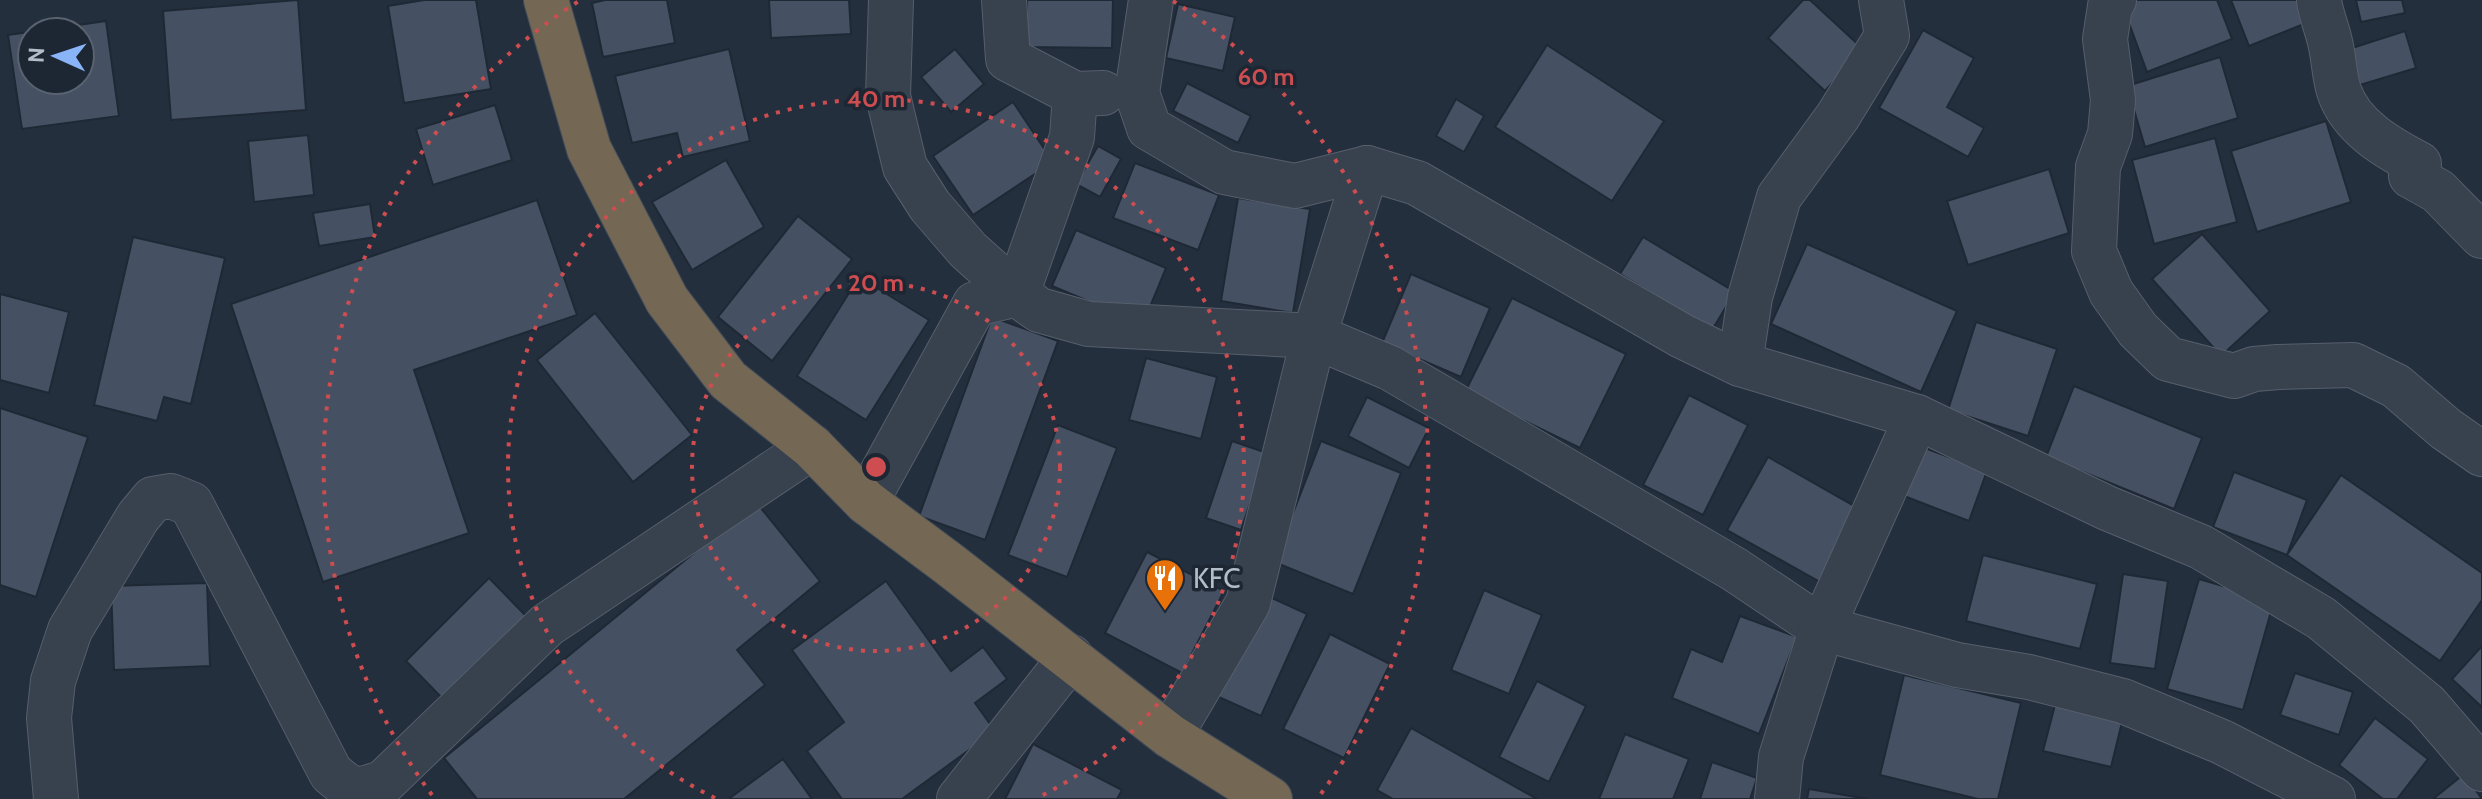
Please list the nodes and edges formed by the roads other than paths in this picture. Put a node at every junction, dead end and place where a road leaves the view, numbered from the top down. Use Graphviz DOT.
graph roads {
  1 [pos="546,0"];
  2 [pos="891,0"];
  3 [pos="1004,0"];
  4 [pos="1151,0"];
  5 [pos="1881,0"];
  6 [pos="2114,0"];
  7 [pos="2319,0"];
  8 [pos="1137,93"];
  9 [pos="1075,94"];
  10 [pos="1367,168"];
  11 [pos="2482,236"];
  12 [pos="1017,294"];
  13 [pos="1314,336"];
  14 [pos="1740,364"];
  15 [pos="1917,417"];
  16 [pos="812,447"];
  17 [pos="2482,454"];
  18 [pos="866,502"];
  19 [pos="1822,628"];
  20 [pos="1071,657"];
  21 [pos="1170,736"];
  22 [pos="2482,769"];
  23 [pos="56,799"];
  24 [pos="959,799"];
  25 [pos="1270,799"];
  26 [pos="1777,799"];
  27 [pos="2333,799"];
  1 -- 16 [label="highway"];
  2 -- 12 [label="street"];
  3 -- 9 [label="street"];
  4 -- 8 [label="street"];
  5 -- 14 [label="street"];
  6 -- 17 [label="street"];
  7 -- 11 [label="street"];
  8 -- 9 [label="street"];
  8 -- 10 [label="street"];
  9 -- 12 [label="street"];
  10 -- 13 [label="street"];
  10 -- 14 [label="street"];
  12 -- 13 [label="street"];
  12 -- 18 [label="street"];
  13 -- 19 [label="street"];
  13 -- 21 [label="street"];
  14 -- 15 [label="street"];
  15 -- 19 [label="street"];
  15 -- 22 [label="street"];
  16 -- 18 [label="highway"];
  16 -- 23 [label="street"];
  18 -- 20 [label="highway"];
  19 -- 26 [label="street"];
  19 -- 27 [label="street"];
  20 -- 21 [label="highway"];
  20 -- 24 [label="street"];
  21 -- 25 [label="highway"];
}
